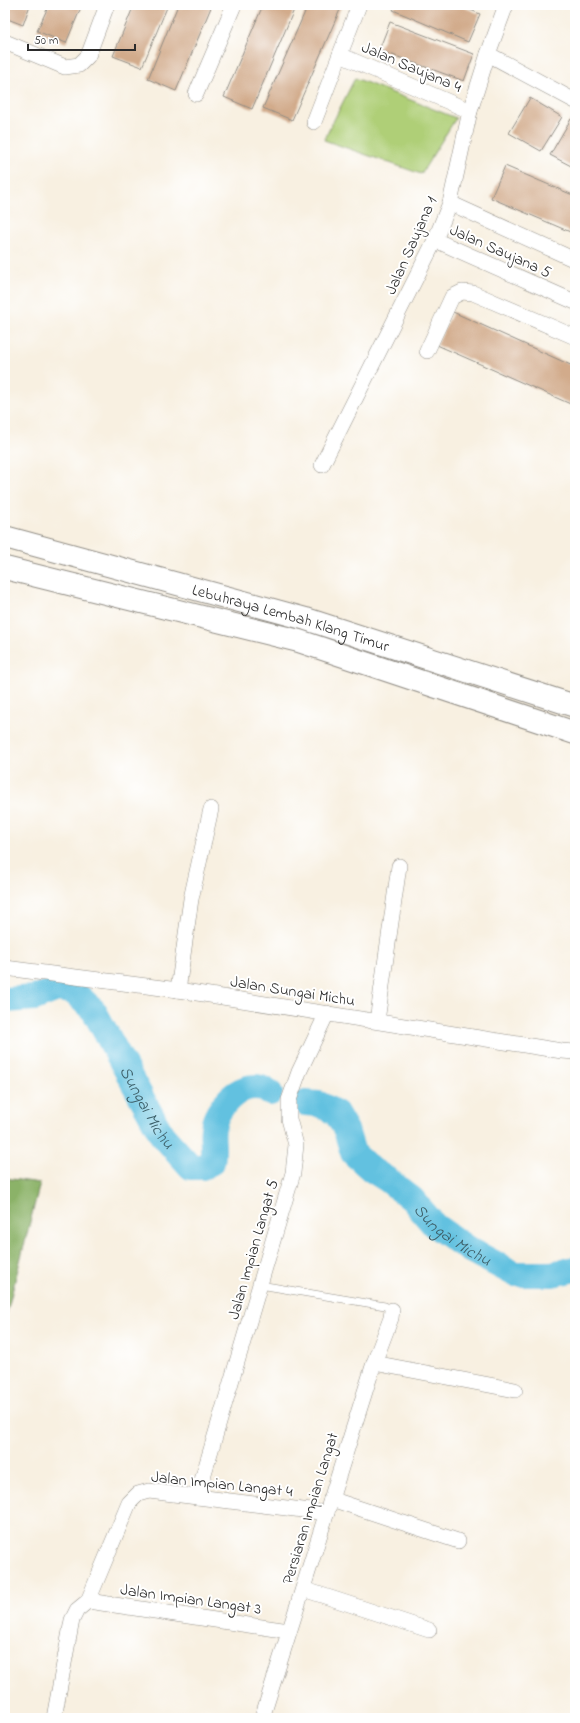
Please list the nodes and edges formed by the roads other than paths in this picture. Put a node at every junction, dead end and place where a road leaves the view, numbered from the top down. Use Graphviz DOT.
graph roads {
  1 [pos="107,5"];
  2 [pos="234,5"];
  3 [pos="359,5"];
  4 [pos="506,5"];
  5 [pos="5,42"];
  6 [pos="488,54"];
  7 [pos="340,55"];
  8 [pos="196,94"];
  9 [pos="575,101"];
  10 [pos="470,111"];
  11 [pos="314,122"];
  12 [pos="450,203"];
  13 [pos="435,240"];
  14 [pos="575,260"];
  15 [pos="575,302"];
  16 [pos="575,337"];
  17 [pos="427,351"];
  18 [pos="322,465"];
  19 [pos="5,537"];
  20 [pos="5,568"];
  21 [pos="575,706"];
  22 [pos="575,733"];
  23 [pos="211,809"];
  24 [pos="399,866"];
  25 [pos="5,968"];
  26 [pos="178,990"];
  27 [pos="327,1013"];
  28 [pos="377,1021"];
  29 [pos="575,1052"];
  30 [pos="260,1285"];
  31 [pos="392,1310"];
  32 [pos="374,1363"];
  33 [pos="515,1390"];
  34 [pos="197,1497"];
  35 [pos="331,1499"];
  36 [pos="326,1513"];
  37 [pos="458,1541"];
  38 [pos="303,1589"];
  39 [pos="88,1601"];
  40 [pos="430,1630"];
  41 [pos="289,1631"];
  42 [pos="54,1718"];
  43 [pos="262,1718"];
  1 -- 5 [label="street"];
  2 -- 8 [label="street"];
  3 -- 7 [label="street"];
  4 -- 6 [label="street, Jalan Saujana 1"];
  6 -- 9 [label="street"];
  6 -- 10 [label="street, Jalan Saujana 1"];
  7 -- 10 [label="street, Jalan Saujana 4"];
  7 -- 11 [label="street"];
  10 -- 12 [label="street, Jalan Saujana 1"];
  12 -- 13 [label="street, Jalan Saujana 1"];
  12 -- 14 [label="street, Jalan Saujana 5"];
  13 -- 15 [label="street, Jalan Saujana 5"];
  13 -- 18 [label="street, Jalan Saujana 1"];
  16 -- 17 [label="street"];
  19 -- 21 [label="highway, Lebuhraya Lembah Klang Timur"];
  20 -- 22 [label="highway, Lebuhraya Lembah Klang Timur"];
  23 -- 26 [label="street"];
  24 -- 28 [label="street"];
  25 -- 26 [label="street, Jalan Sungai Michu"];
  26 -- 27 [label="street, Jalan Sungai Michu"];
  27 -- 28 [label="street, Jalan Sungai Michu"];
  27 -- 30 [label="street, Jalan Impian Langat 5"];
  28 -- 29 [label="street, Jalan Sungai Michu"];
  30 -- 31 [label="lane"];
  30 -- 34 [label="street, Jalan Impian Langat 5"];
  31 -- 32 [label="street, Persiaran Impian Langat"];
  32 -- 33 [label="street"];
  32 -- 35 [label="street, Persiaran Impian Langat"];
  34 -- 36 [label="street, Jalan Impian Langat 4"];
  34 -- 39 [label="street, Jalan Impian Langat 4"];
  35 -- 36 [label="street, Persiaran Impian Langat"];
  35 -- 37 [label="street"];
  36 -- 38 [label="street, Persiaran Impian Langat"];
  38 -- 40 [label="street"];
  38 -- 41 [label="street, Persiaran Impian Langat"];
  39 -- 41 [label="street, Jalan Impian Langat 3"];
  39 -- 42 [label="street"];
  41 -- 43 [label="street, Persiaran Impian Langat"];
}
